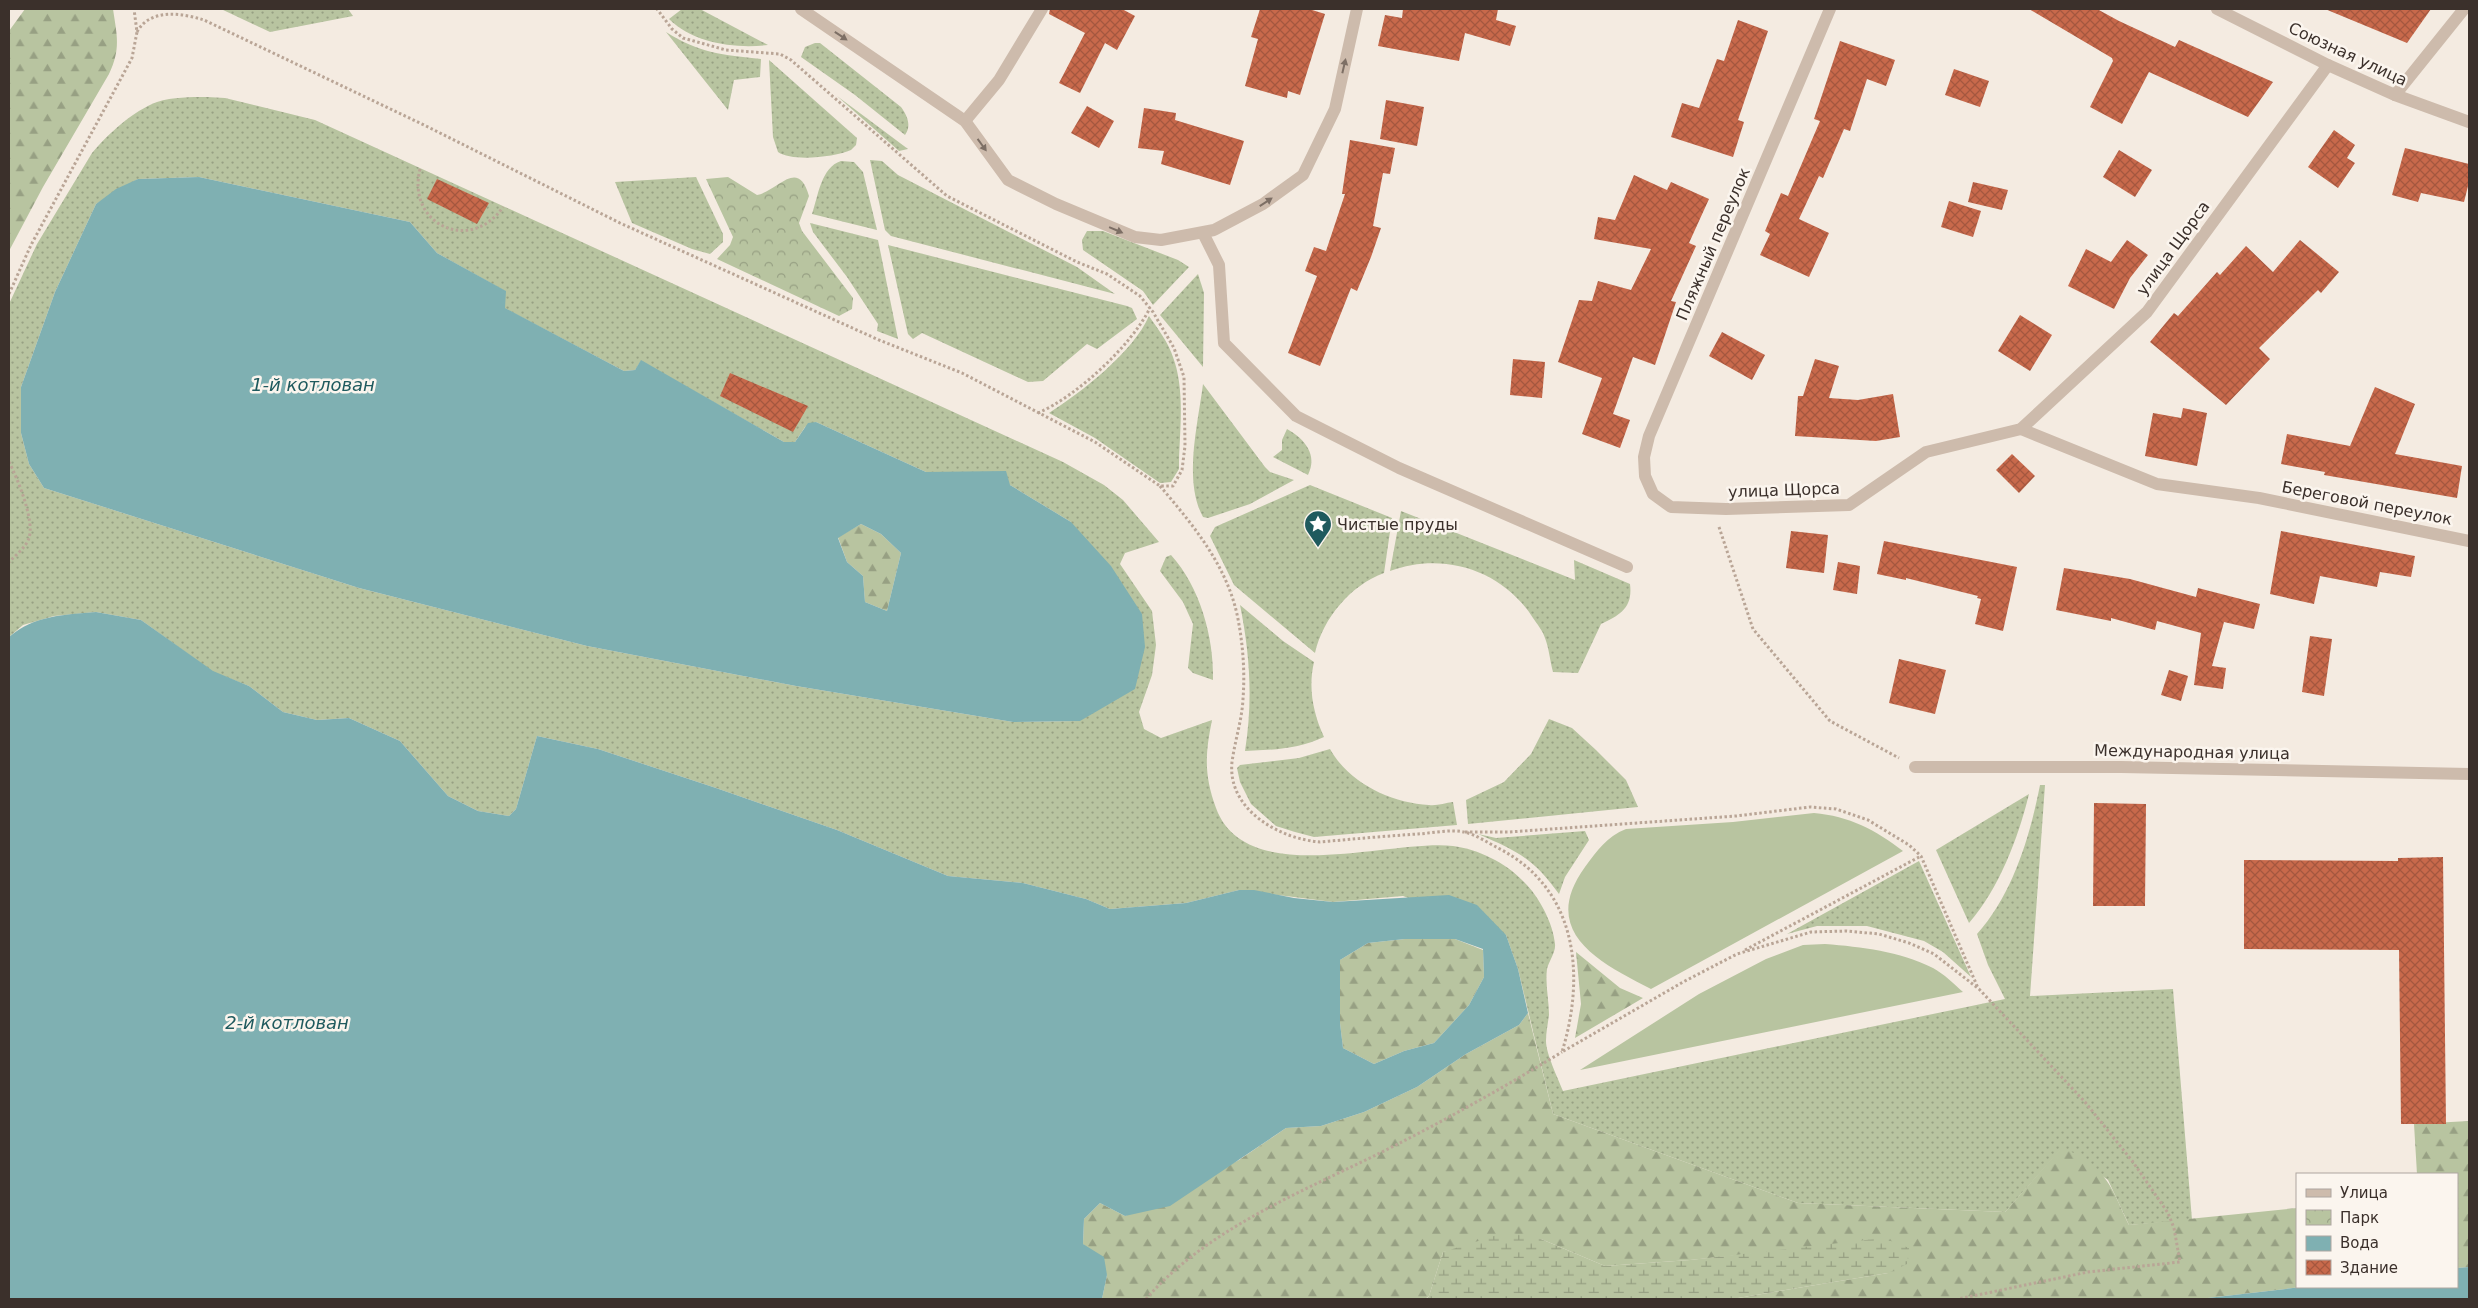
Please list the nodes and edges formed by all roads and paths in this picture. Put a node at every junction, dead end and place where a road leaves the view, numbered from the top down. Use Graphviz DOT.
graph roads {
  1 [pos="134,9"];
  2 [pos="657,9"];
  3 [pos="801,9"];
  4 [pos="1042,9"];
  5 [pos="1358,9"];
  6 [pos="1830,9"];
  7 [pos="2217,9"];
  8 [pos="2464,9"];
  9 [pos="137,32"];
  10 [pos="2328,64"];
  11 [pos="2395,94"];
  12 [pos="965,122"];
  13 [pos="2469,122"];
  14 [pos="420,169"];
  15 [pos="503,207"];
  16 [pos="1203,233"];
  17 [pos="9,294"];
  18 [pos="1150,308"];
  19 [pos="1038,413"];
  20 [pos="2021,429"];
  21 [pos="9,462"];
  22 [pos="1160,486"];
  23 [pos="1653,494"];
  24 [pos="1712,508"];
  25 [pos="2469,541"];
  26 [pos="9,562"];
  27 [pos="1627,567"];
  28 [pos="1915,767"];
  29 [pos="2469,774"];
  30 [pos="1464,832"];
  31 [pos="1921,856"];
  32 [pos="1737,954"];
  33 [pos="1979,989"];
  34 [pos="1562,1052"];
  35 [pos="1146,1299"];
  36 [pos="1958,1299"];
  1 -- 9 [label="path"];
  2 -- 18 [label="path"];
  3 -- 12 [label="street, one-way"];
  4 -- 12 [label="street"];
  16 -- 5 [label="street, one-way"];
  6 -- 23 [label="street, Пляжный переулок"];
  7 -- 10 [label="street, Союзная улица"];
  8 -- 11 [label="street"];
  9 -- 17 [label="path"];
  9 -- 19 [label="path"];
  10 -- 11 [label="street, Союзная улица"];
  10 -- 20 [label="street, улица Щорса"];
  11 -- 13 [label="street, Союзная улица"];
  12 -- 16 [label="street, one-way"];
  14 -- 15 [label="path"];
  16 -- 27 [label="street"];
  18 -- 19 [label="path"];
  18 -- 22 [label="path"];
  19 -- 22 [label="path"];
  20 -- 24 [label="street, улица Щорса"];
  20 -- 25 [label="street, Береговой переулок"];
  21 -- 26 [label="path"];
  22 -- 30 [label="path"];
  23 -- 24 [label="street, улица Щорса"];
  24 -- 28 [label="path"];
  28 -- 29 [label="street, Международная улица"];
  30 -- 31 [label="path"];
  30 -- 34 [label="path"];
  31 -- 32 [label="path"];
  31 -- 33 [label="path"];
  32 -- 33 [label="path"];
  32 -- 34 [label="path"];
  33 -- 36 [label="path"];
  34 -- 35 [label="path"];
}
